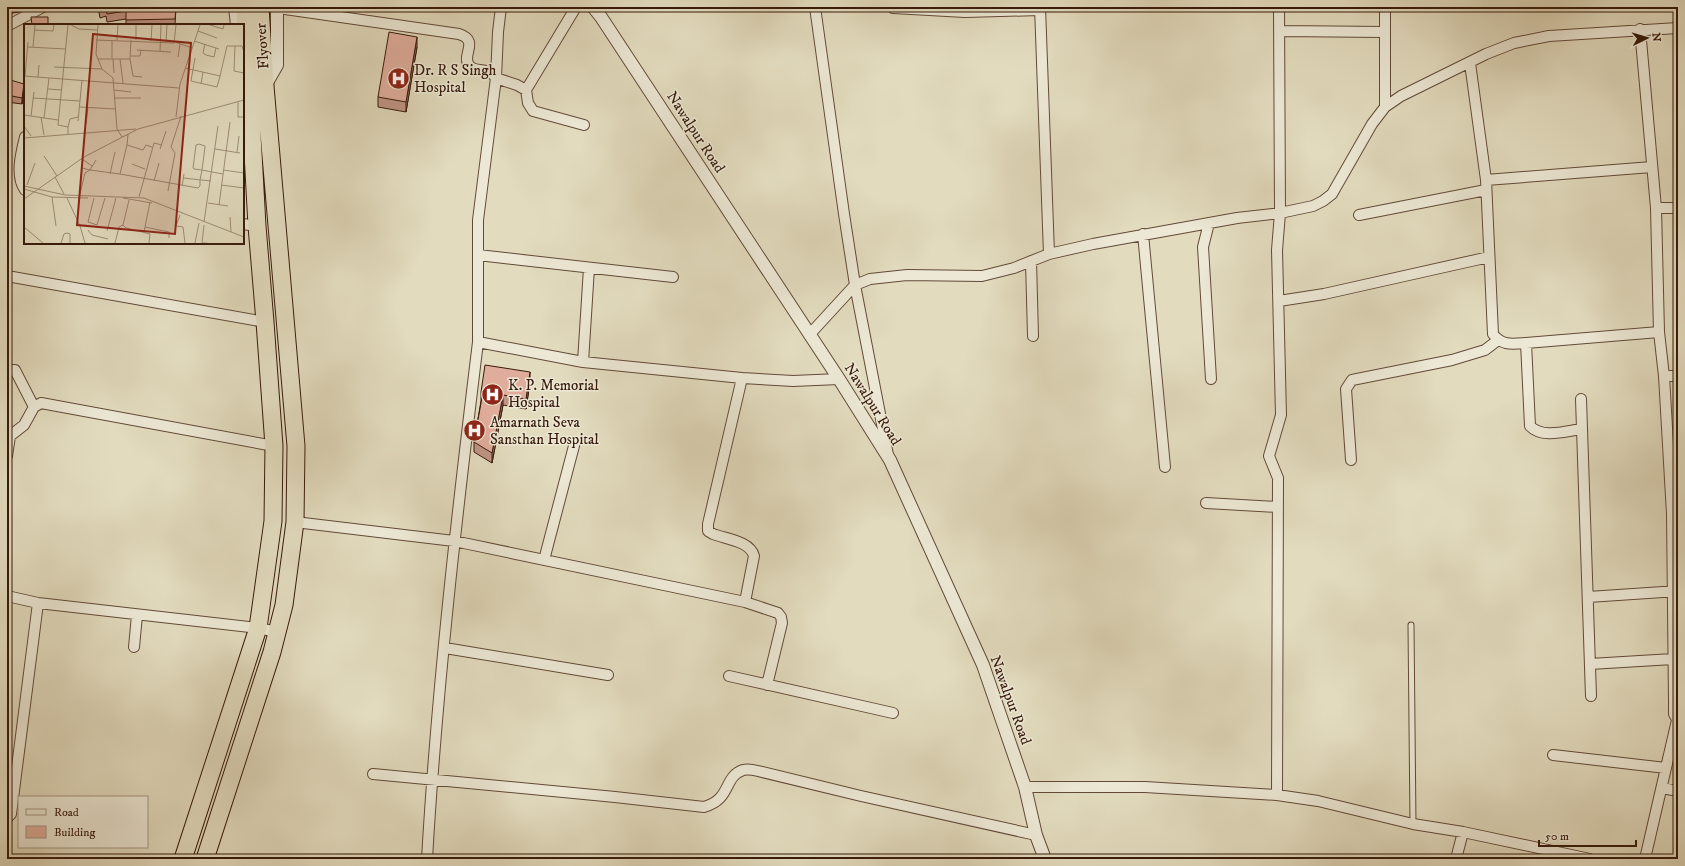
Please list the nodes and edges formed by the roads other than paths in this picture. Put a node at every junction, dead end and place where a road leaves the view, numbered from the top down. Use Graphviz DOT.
graph roads {
  1 [pos="43,7"];
  2 [pos="236,7"];
  3 [pos="245,7"];
  4 [pos="260,7"];
  5 [pos="278,7"];
  6 [pos="501,7"];
  7 [pos="576,7"];
  8 [pos="593,7"];
  9 [pos="815,7"];
  10 [pos="1279,7"];
  11 [pos="1385,7"];
  12 [pos="893,8"];
  13 [pos="1040,8"];
  14 [pos="237,24"];
  15 [pos="7,26"];
  16 [pos="1678,28"];
  17 [pos="1640,29"];
  18 [pos="1280,31"];
  19 [pos="1385,32"];
  20 [pos="1470,63"];
  21 [pos="246,70"];
  22 [pos="496,78"];
  23 [pos="265,86"];
  24 [pos="526,90"];
  25 [pos="1384,107"];
  26 [pos="584,125"];
  27 [pos="247,131"];
  28 [pos="24,140"];
  29 [pos="1652,167"];
  30 [pos="1486,185"];
  31 [pos="24,188"];
  32 [pos="1656,208"];
  33 [pos="1678,208"];
  34 [pos="1280,213"];
  35 [pos="1359,215"];
  36 [pos="1209,222"];
  37 [pos="250,225"];
  38 [pos="1143,234"];
  39 [pos="1049,254"];
  40 [pos="478,255"];
  41 [pos="1489,257"];
  42 [pos="1031,261"];
  43 [pos="589,268"];
  44 [pos="7,276"];
  45 [pos="673,277"];
  46 [pos="855,285"];
  47 [pos="1279,301"];
  48 [pos="266,322"];
  49 [pos="1659,332"];
  50 [pos="810,334"];
  51 [pos="1034,336"];
  52 [pos="1498,340"];
  53 [pos="478,342"];
  54 [pos="1526,343"];
  55 [pos="583,362"];
  56 [pos="7,370"];
  57 [pos="1664,376"];
  58 [pos="1678,376"];
  59 [pos="742,378"];
  60 [pos="839,379"];
  61 [pos="1211,379"];
  62 [pos="1581,399"];
  63 [pos="34,407"];
  64 [pos="1582,429"];
  65 [pos="575,442"];
  66 [pos="274,446"];
  67 [pos="7,456"];
  68 [pos="890,460"];
  69 [pos="1350,460"];
  70 [pos="1165,467"];
  71 [pos="1206,503"];
  72 [pos="1278,507"];
  73 [pos="1675,513"];
  74 [pos="295,522"];
  75 [pos="454,541"];
  76 [pos="544,560"];
  77 [pos="1675,591"];
  78 [pos="7,596"];
  79 [pos="1588,597"];
  80 [pos="745,602"];
  81 [pos="38,603"];
  82 [pos="137,615"];
  83 [pos="1411,625"];
  84 [pos="258,628"];
  85 [pos="277,632"];
  86 [pos="1675,638"];
  87 [pos="134,647"];
  88 [pos="445,648"];
  89 [pos="1673,659"];
  90 [pos="1590,664"];
  91 [pos="608,675"];
  92 [pos="729,676"];
  93 [pos="767,685"];
  94 [pos="1591,696"];
  95 [pos="893,713"];
  96 [pos="1678,721"];
  97 [pos="1553,755"];
  98 [pos="1666,768"];
  99 [pos="373,774"];
  100 [pos="432,780"];
  101 [pos="1025,787"];
  102 [pos="1662,788"];
  103 [pos="1678,791"];
  104 [pos="1277,795"];
  105 [pos="7,818"];
  106 [pos="1413,824"];
  107 [pos="1463,832"];
  108 [pos="1036,835"];
  109 [pos="183,859"];
  110 [pos="205,859"];
  111 [pos="427,859"];
  112 [pos="1045,859"];
  113 [pos="1456,859"];
  114 [pos="1590,859"];
  115 [pos="1645,859"];
  1 -- 15 [label="street"];
  2 -- 14 [label="street"];
  3 -- 21 [label="highway, Flyover"];
  4 -- 23 [label="highway, Flyover"];
  5 -- 22 [label="street"];
  5 -- 23 [label="street"];
  6 -- 22 [label="street"];
  7 -- 24 [label="street"];
  8 -- 50 [label="street, Nawalpur Road"];
  9 -- 46 [label="street"];
  10 -- 18 [label="street"];
  11 -- 19 [label="street"];
  12 -- 13 [label="street"];
  13 -- 39 [label="street"];
  16 -- 17 [label="street"];
  17 -- 20 [label="street"];
  17 -- 29 [label="street"];
  18 -- 19 [label="street"];
  18 -- 34 [label="street"];
  19 -- 25 [label="street"];
  20 -- 25 [label="street"];
  20 -- 30 [label="street"];
  21 -- 27 [label="highway, Flyover"];
  22 -- 24 [label="street"];
  22 -- 40 [label="street"];
  23 -- 74 [label="highway, Flyover"];
  24 -- 26 [label="street"];
  25 -- 34 [label="street"];
  27 -- 37 [label="highway, Flyover"];
  28 -- 31 [label="street"];
  29 -- 30 [label="street"];
  29 -- 32 [label="street"];
  30 -- 35 [label="street"];
  30 -- 41 [label="street"];
  32 -- 33 [label="street"];
  32 -- 49 [label="street"];
  34 -- 36 [label="street"];
  34 -- 47 [label="street"];
  36 -- 38 [label="street"];
  36 -- 61 [label="street"];
  37 -- 48 [label="highway, Flyover"];
  38 -- 39 [label="street"];
  38 -- 70 [label="street"];
  39 -- 42 [label="street"];
  40 -- 43 [label="street"];
  40 -- 53 [label="street"];
  41 -- 47 [label="street"];
  41 -- 52 [label="street"];
  42 -- 46 [label="street"];
  42 -- 51 [label="street"];
  43 -- 45 [label="street"];
  43 -- 55 [label="street"];
  44 -- 48 [label="street"];
  46 -- 50 [label="street"];
  46 -- 68 [label="street"];
  47 -- 72 [label="street"];
  48 -- 66 [label="highway, Flyover"];
  49 -- 54 [label="street"];
  49 -- 57 [label="street"];
  50 -- 60 [label="street, Nawalpur Road"];
  52 -- 54 [label="street"];
  52 -- 69 [label="street"];
  53 -- 55 [label="street"];
  53 -- 75 [label="street"];
  54 -- 64 [label="street"];
  55 -- 59 [label="street"];
  56 -- 63 [label="street"];
  57 -- 58 [label="street"];
  57 -- 73 [label="street"];
  59 -- 60 [label="street"];
  59 -- 80 [label="street"];
  60 -- 68 [label="street, Nawalpur Road"];
  62 -- 64 [label="street"];
  63 -- 66 [label="street"];
  63 -- 67 [label="street"];
  64 -- 79 [label="street"];
  65 -- 76 [label="street"];
  66 -- 84 [label="highway, Flyover"];
  68 -- 101 [label="street, Nawalpur Road"];
  71 -- 72 [label="street"];
  72 -- 104 [label="street"];
  73 -- 77 [label="street"];
  74 -- 75 [label="street"];
  74 -- 85 [label="highway, Flyover"];
  75 -- 76 [label="street"];
  75 -- 88 [label="street"];
  76 -- 80 [label="street"];
  77 -- 79 [label="street"];
  77 -- 86 [label="street"];
  78 -- 81 [label="street"];
  79 -- 90 [label="street"];
  80 -- 93 [label="street"];
  81 -- 82 [label="street"];
  81 -- 105 [label="street"];
  82 -- 84 [label="street"];
  82 -- 87 [label="street"];
  83 -- 106 [label="lane"];
  84 -- 85 [label="street"];
  84 -- 109 [label="highway, Flyover"];
  85 -- 110 [label="highway, Flyover"];
  86 -- 89 [label="street"];
  88 -- 91 [label="street"];
  88 -- 100 [label="street"];
  89 -- 90 [label="street"];
  89 -- 96 [label="street"];
  90 -- 94 [label="street"];
  92 -- 93 [label="street"];
  93 -- 95 [label="street"];
  96 -- 98 [label="street"];
  97 -- 98 [label="street"];
  98 -- 102 [label="street"];
  99 -- 100 [label="street"];
  100 -- 108 [label="street"];
  100 -- 111 [label="street"];
  101 -- 104 [label="street"];
  101 -- 108 [label="street, Nawalpur Road"];
  102 -- 103 [label="street"];
  102 -- 115 [label="street"];
  104 -- 106 [label="street"];
  106 -- 107 [label="street"];
  107 -- 113 [label="street"];
  107 -- 114 [label="street"];
  108 -- 112 [label="street, Nawalpur Road"];
}
